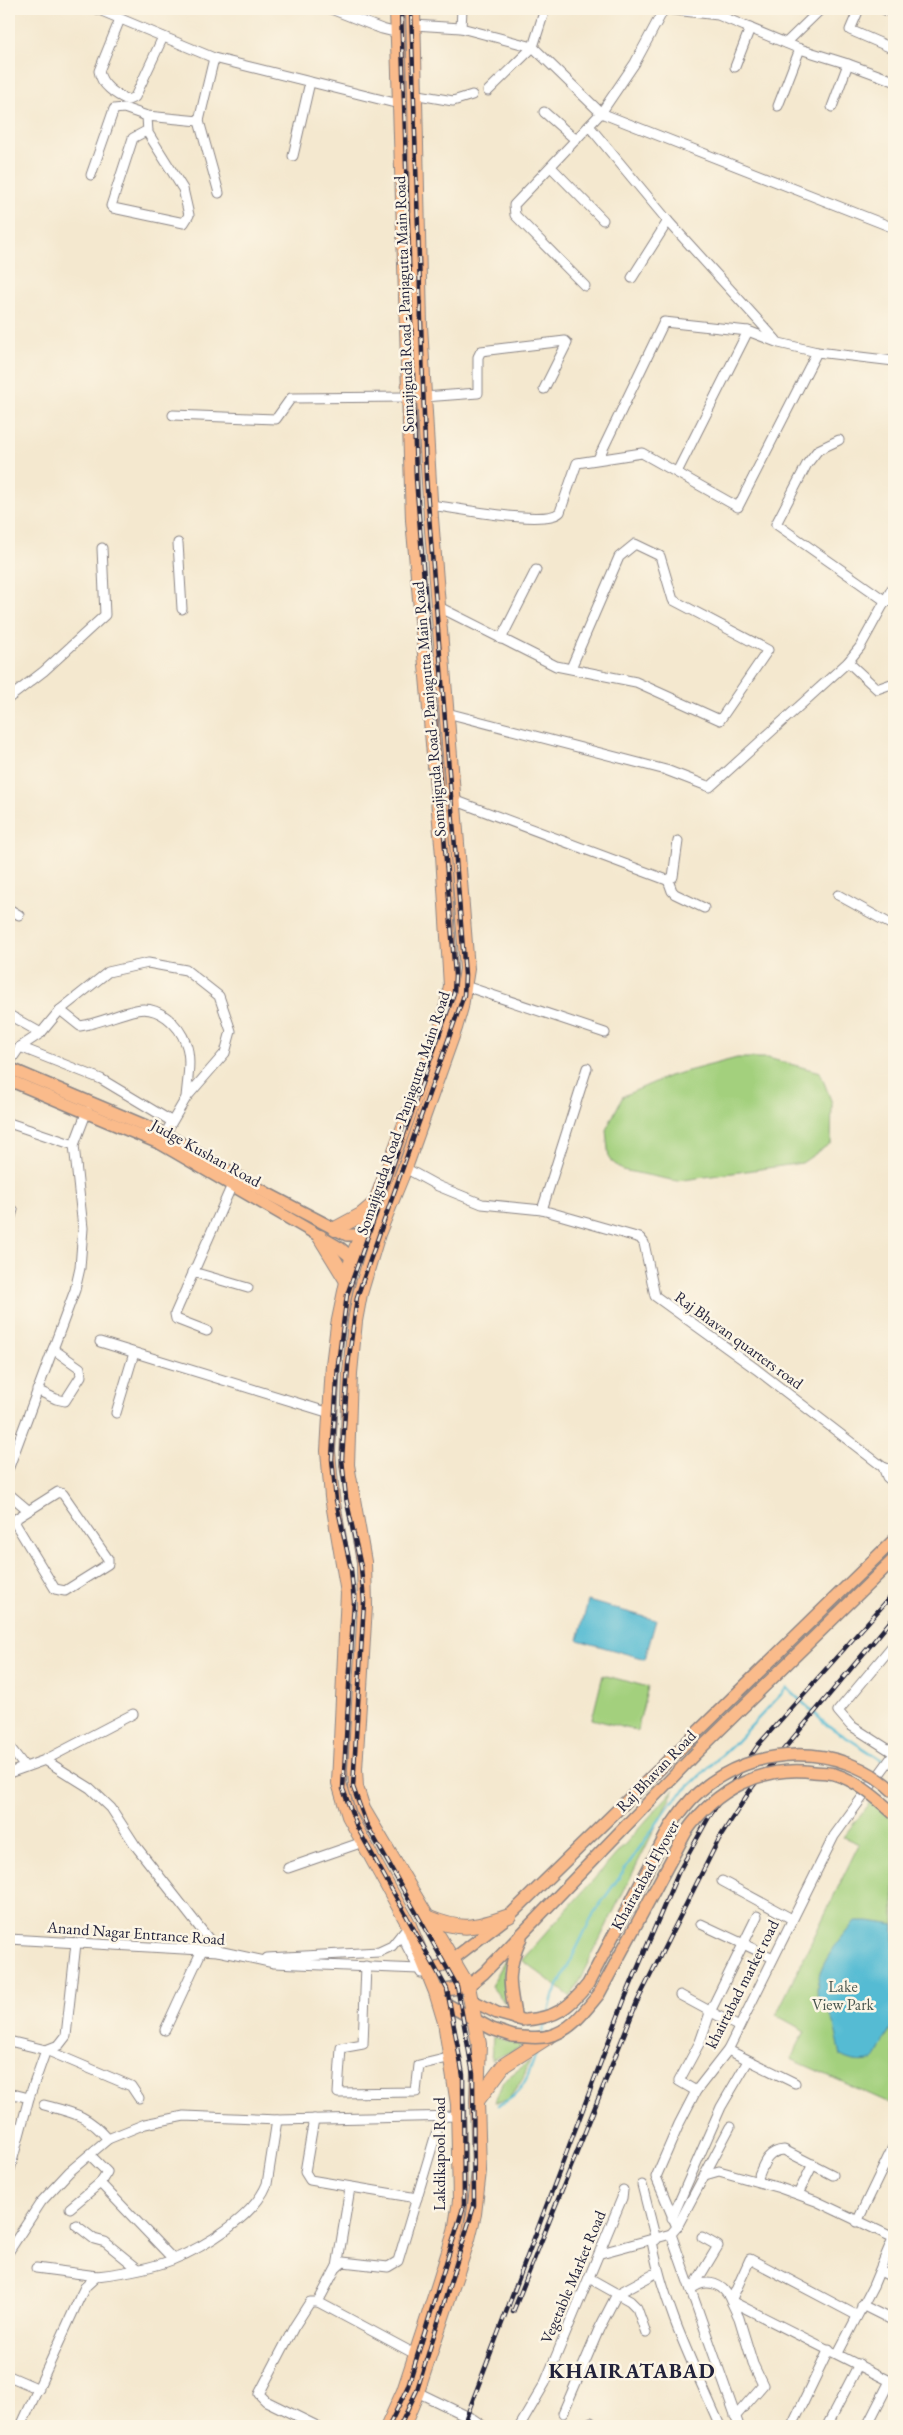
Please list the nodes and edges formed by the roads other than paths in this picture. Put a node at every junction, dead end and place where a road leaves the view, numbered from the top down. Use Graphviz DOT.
graph roads {
  1 [pos="97,9"];
  2 [pos="331,9"];
  3 [pos="397,9"];
  4 [pos="413,9"];
  5 [pos="462,9"];
  6 [pos="545,9"];
  7 [pos="665,9"];
  8 [pos="821,9"];
  9 [pos="859,9"];
  10 [pos="883,9"];
  11 [pos="894,14"];
  12 [pos="120,19"];
  13 [pos="414,25"];
  14 [pos="461,28"];
  15 [pos="750,28"];
  16 [pos="398,32"];
  17 [pos="163,37"];
  18 [pos="786,43"];
  19 [pos="533,47"];
  20 [pos="800,49"];
  21 [pos="894,49"];
  22 [pos="214,58"];
  23 [pos="848,64"];
  24 [pos="735,67"];
  25 [pos="894,81"];
  26 [pos="310,82"];
  27 [pos="488,91"];
  28 [pos="413,94"];
  29 [pos="472,95"];
  30 [pos="398,104"];
  31 [pos="778,106"];
  32 [pos="832,107"];
  33 [pos="544,112"];
  34 [pos="601,113"];
  35 [pos="147,116"];
  36 [pos="198,121"];
  37 [pos="589,126"];
  38 [pos="148,130"];
  39 [pos="576,140"];
  40 [pos="293,156"];
  41 [pos="551,167"];
  42 [pos="91,175"];
  43 [pos="219,193"];
  44 [pos="603,220"];
  45 [pos="668,221"];
  46 [pos="894,228"];
  47 [pos="632,278"];
  48 [pos="585,286"];
  49 [pos="748,331"];
  50 [pos="779,343"];
  51 [pos="818,352"];
  52 [pos="894,361"];
  53 [pos="544,389"];
  54 [pos="424,403"];
  55 [pos="408,404"];
  56 [pos="173,415"];
  57 [pos="839,440"];
  58 [pos="598,459"];
  59 [pos="676,472"];
  60 [pos="430,505"];
  61 [pos="178,543"];
  62 [pos="102,548"];
  63 [pos="536,570"];
  64 [pos="894,585"];
  65 [pos="887,602"];
  66 [pos="439,607"];
  67 [pos="182,609"];
  68 [pos="501,639"];
  69 [pos="848,662"];
  70 [pos="572,668"];
  71 [pos="894,683"];
  72 [pos="9,698"];
  73 [pos="447,713"];
  74 [pos="454,800"];
  75 [pos="678,841"];
  76 [pos="668,880"];
  77 [pos="838,896"];
  78 [pos="704,908"];
  79 [pos="9,909"];
  80 [pos="20,915"];
  81 [pos="447,924"];
  82 [pos="464,926"];
  83 [pos="894,926"];
  84 [pos="465,986"];
  85 [pos="60,1010"];
  86 [pos="9,1015"];
  87 [pos="41,1033"];
  88 [pos="605,1033"];
  89 [pos="20,1047"];
  90 [pos="9,1063"];
  91 [pos="9,1068"];
  92 [pos="587,1068"];
  93 [pos="9,1080"];
  94 [pos="186,1098"];
  95 [pos="87,1111"];
  96 [pos="171,1121"];
  97 [pos="9,1123"];
  98 [pos="165,1134"];
  99 [pos="74,1144"];
  100 [pos="405,1168"];
  101 [pos="232,1185"];
  102 [pos="375,1203"];
  103 [pos="9,1208"];
  104 [pos="542,1210"];
  105 [pos="9,1223"];
  106 [pos="341,1232"];
  107 [pos="362,1235"];
  108 [pos="320,1237"];
  109 [pos="340,1248"];
  110 [pos="352,1258"];
  111 [pos="193,1272"];
  112 [pos="347,1281"];
  113 [pos="248,1288"];
  114 [pos="207,1331"];
  115 [pos="100,1342"];
  116 [pos="53,1349"];
  117 [pos="134,1353"];
  118 [pos="37,1390"];
  119 [pos="116,1413"];
  120 [pos="330,1413"];
  121 [pos="347,1447"];
  122 [pos="328,1451"];
  123 [pos="9,1466"];
  124 [pos="883,1467"];
  125 [pos="894,1470"];
  126 [pos="894,1483"];
  127 [pos="9,1494"];
  128 [pos="28,1510"];
  129 [pos="9,1524"];
  130 [pos="894,1540"];
  131 [pos="33,1559"];
  132 [pos="894,1559"];
  133 [pos="894,1644"];
  134 [pos="133,1714"];
  135 [pos="9,1746"];
  136 [pos="894,1754"];
  137 [pos="45,1760"];
  138 [pos="25,1767"];
  139 [pos="9,1772"];
  140 [pos="894,1792"];
  141 [pos="894,1814"];
  142 [pos="363,1842"];
  143 [pos="288,1868"];
  144 [pos="722,1881"];
  145 [pos="510,1916"];
  146 [pos="757,1916"];
  147 [pos="427,1917"];
  148 [pos="792,1919"];
  149 [pos="701,1924"];
  150 [pos="405,1930"];
  151 [pos="524,1932"];
  152 [pos="9,1939"];
  153 [pos="76,1944"];
  154 [pos="743,1944"];
  155 [pos="202,1950"];
  156 [pos="218,1951"];
  157 [pos="773,1958"];
  158 [pos="262,1959"];
  159 [pos="453,1959"];
  160 [pos="366,1966"];
  161 [pos="424,1971"];
  162 [pos="468,1986"];
  163 [pos="680,1994"];
  164 [pos="437,1996"];
  165 [pos="471,2000"];
  166 [pos="711,2010"];
  167 [pos="475,2020"];
  168 [pos="520,2020"];
  169 [pos="739,2027"];
  170 [pos="165,2030"];
  171 [pos="548,2037"];
  172 [pos="9,2041"];
  173 [pos="46,2050"];
  174 [pos="728,2050"];
  175 [pos="451,2052"];
  176 [pos="748,2061"];
  177 [pos="795,2083"];
  178 [pos="696,2091"];
  179 [pos="9,2093"];
  180 [pos="29,2098"];
  181 [pos="139,2098"];
  182 [pos="477,2101"];
  183 [pos="44,2105"];
  184 [pos="458,2116"];
  185 [pos="441,2117"];
  186 [pos="314,2119"];
  187 [pos="278,2120"];
  188 [pos="730,2127"];
  189 [pos="108,2140"];
  190 [pos="894,2145"];
  191 [pos="90,2155"];
  192 [pos="11,2157"];
  193 [pos="812,2164"];
  194 [pos="9,2173"];
  195 [pos="833,2174"];
  196 [pos="705,2175"];
  197 [pos="757,2180"];
  198 [pos="100,2182"];
  199 [pos="642,2185"];
  200 [pos="350,2188"];
  201 [pos="623,2190"];
  202 [pos="798,2194"];
  203 [pos="417,2198"];
  204 [pos="70,2208"];
  205 [pos="672,2218"];
  206 [pos="857,2222"];
  207 [pos="76,2225"];
  208 [pos="674,2231"];
  209 [pos="702,2237"];
  210 [pos="894,2237"];
  211 [pos="654,2240"];
  212 [pos="9,2251"];
  213 [pos="601,2253"];
  214 [pos="173,2260"];
  215 [pos="337,2267"];
  216 [pos="36,2268"];
  217 [pos="137,2268"];
  218 [pos="880,2271"];
  219 [pos="658,2272"];
  220 [pos="97,2276"];
  221 [pos="588,2278"];
  222 [pos="894,2278"];
  223 [pos="692,2288"];
  224 [pos="617,2294"];
  225 [pos="318,2302"];
  226 [pos="731,2302"];
  227 [pos="862,2305"];
  228 [pos="856,2315"];
  229 [pos="894,2321"];
  230 [pos="646,2333"];
  231 [pos="833,2351"];
  232 [pos="415,2354"];
  233 [pos="859,2364"];
  234 [pos="9,2376"];
  235 [pos="892,2382"];
  236 [pos="39,2389"];
  237 [pos="417,2392"];
  238 [pos="563,2413"];
  239 [pos="735,2417"];
  240 [pos="21,2426"];
  241 [pos="317,2426"];
  242 [pos="388,2426"];
  243 [pos="403,2426"];
  244 [pos="483,2426"];
  245 [pos="520,2426"];
  246 [pos="720,2426"];
  247 [pos="739,2426"];
  248 [pos="792,2426"];
  249 [pos="827,2426"];
  250 [pos="867,2426"];
  1 -- 12 [label="street"];
  2 -- 16 [label="street"];
  3 -- 16 [label="highway, Somajiguda Road - Panjagutta Main Road"];
  4 -- 13 [label="highway, Somajiguda Road - Panjagutta Main Road"];
  5 -- 14 [label="street"];
  6 -- 19 [label="street"];
  7 -- 15 [label="street"];
  7 -- 34 [label="street"];
  8 -- 18 [label="street"];
  9 -- 21 [label="street"];
  10 -- 11 [label="street"];
  12 -- 17 [label="street"];
  12 -- 17 [label="street"];
  13 -- 14 [label="street"];
  13 -- 28 [label="highway, Somajiguda Road - Panjagutta Main Road"];
  14 -- 19 [label="street"];
  15 -- 18 [label="street"];
  15 -- 24 [label="street"];
  16 -- 30 [label="highway, Somajiguda Road - Panjagutta Main Road"];
  17 -- 22 [label="street"];
  18 -- 20 [label="street"];
  19 -- 27 [label="street"];
  19 -- 34 [label="street"];
  20 -- 23 [label="street"];
  20 -- 31 [label="street"];
  22 -- 26 [label="street"];
  22 -- 36 [label="street"];
  23 -- 25 [label="street"];
  23 -- 32 [label="street"];
  26 -- 30 [label="street"];
  26 -- 40 [label="street"];
  28 -- 29 [label="street"];
  28 -- 54 [label="highway, Somajiguda Road - Panjagutta Main Road"];
  30 -- 55 [label="highway, Somajiguda Road - Panjagutta Main Road"];
  33 -- 39 [label="street"];
  34 -- 37 [label="street"];
  34 -- 46 [label="street"];
  35 -- 36 [label="street"];
  35 -- 38 [label="street"];
  35 -- 42 [label="street"];
  36 -- 43 [label="street"];
  37 -- 39 [label="street"];
  37 -- 45 [label="street"];
  38 -- 38 [label="street"];
  39 -- 41 [label="street"];
  41 -- 44 [label="street"];
  41 -- 48 [label="street"];
  45 -- 47 [label="street"];
  45 -- 50 [label="street"];
  49 -- 50 [label="street"];
  49 -- 58 [label="street"];
  49 -- 59 [label="street"];
  50 -- 51 [label="street"];
  51 -- 52 [label="street"];
  51 -- 59 [label="street"];
  53 -- 54 [label="street"];
  54 -- 55 [label="highway"];
  54 -- 60 [label="highway, Somajiguda Road - Panjagutta Main Road"];
  55 -- 56 [label="street"];
  55 -- 81 [label="highway, Somajiguda Road - Panjagutta Main Road"];
  57 -- 65 [label="street"];
  58 -- 59 [label="street"];
  58 -- 60 [label="street"];
  60 -- 66 [label="highway, Somajiguda Road - Panjagutta Main Road"];
  61 -- 67 [label="street"];
  62 -- 72 [label="street"];
  63 -- 68 [label="street"];
  64 -- 65 [label="street"];
  65 -- 69 [label="street"];
  66 -- 68 [label="street"];
  66 -- 73 [label="highway, Somajiguda Road - Panjagutta Main Road"];
  68 -- 70 [label="street"];
  69 -- 71 [label="street"];
  69 -- 73 [label="street"];
  70 -- 70 [label="street"];
  73 -- 74 [label="highway, Somajiguda Road - Panjagutta Main Road"];
  74 -- 76 [label="street"];
  74 -- 82 [label="highway, Somajiguda Road - Panjagutta Main Road"];
  75 -- 76 [label="street"];
  76 -- 78 [label="street"];
  77 -- 83 [label="street"];
  79 -- 80 [label="street"];
  81 -- 82 [label="highway"];
  81 -- 102 [label="highway, Somajiguda Road - Panjagutta Main Road"];
  82 -- 84 [label="highway, Somajiguda Road - Panjagutta Main Road"];
  84 -- 88 [label="street"];
  84 -- 100 [label="highway, Somajiguda Road - Panjagutta Main Road"];
  85 -- 87 [label="street"];
  85 -- 94 [label="street"];
  85 -- 94 [label="street"];
  86 -- 87 [label="street"];
  87 -- 89 [label="street"];
  89 -- 90 [label="street"];
  89 -- 96 [label="street"];
  91 -- 98 [label="main road, Judge Kushan Road"];
  92 -- 104 [label="street"];
  93 -- 95 [label="main road, Judge Kushan Road"];
  94 -- 96 [label="street"];
  95 -- 99 [label="street"];
  95 -- 101 [label="main road, Judge Kushan Road"];
  96 -- 98 [label="street"];
  97 -- 99 [label="street"];
  98 -- 106 [label="main road, Judge Kushan Road"];
  99 -- 116 [label="street"];
  100 -- 104 [label="street, Raj Bhavan quarters road"];
  100 -- 121 [label="highway, Somajiguda Road - Panjagutta Main Road"];
  101 -- 108 [label="main road, Judge Kushan Road"];
  101 -- 111 [label="street"];
  102 -- 106 [label="highway"];
  102 -- 107 [label="highway, Somajiguda Road - Panjagutta Main Road"];
  103 -- 105 [label="street"];
  104 -- 124 [label="street, Raj Bhavan quarters road"];
  106 -- 107 [label="main road"];
  106 -- 109 [label="main road"];
  107 -- 110 [label="highway, Somajiguda Road - Panjagutta Main Road"];
  108 -- 109 [label="main road, Judge Kushan Road"];
  108 -- 112 [label="highway"];
  109 -- 110 [label="main road, Judge Kushan Road"];
  110 -- 112 [label="highway, Somajiguda Road - Panjagutta Main Road"];
  111 -- 113 [label="street"];
  111 -- 114 [label="street"];
  112 -- 120 [label="highway, Somajiguda Road - Panjagutta Main Road"];
  115 -- 117 [label="street"];
  116 -- 118 [label="street"];
  116 -- 118 [label="street"];
  117 -- 119 [label="street"];
  117 -- 120 [label="street"];
  118 -- 123 [label="street"];
  120 -- 122 [label="highway, Somajiguda Road - Panjagutta Main Road"];
  121 -- 122 [label="highway"];
  121 -- 147 [label="highway, Somajiguda Road - Panjagutta Main Road"];
  122 -- 142 [label="highway, Somajiguda Road - Panjagutta Main Road"];
  124 -- 125 [label="street, Raj Bhavan quarters road"];
  124 -- 126 [label="street, Raj Bhavan quarters road"];
  127 -- 128 [label="street"];
  128 -- 128 [label="street"];
  129 -- 131 [label="street"];
  130 -- 145 [label="main road, Raj Bhavan Road"];
  132 -- 151 [label="main road, Raj Bhavan Road"];
  133 -- 136 [label="street"];
  134 -- 137 [label="street"];
  135 -- 138 [label="street"];
  136 -- 148 [label="street, khairtabad market road"];
  137 -- 138 [label="street"];
  137 -- 156 [label="street"];
  138 -- 139 [label="street"];
  140 -- 168 [label="main road, Khairatabad Flyover, bridge"];
  141 -- 171 [label="main road, Khairatabad Flyover, bridge"];
  142 -- 143 [label="street"];
  142 -- 150 [label="highway, Somajiguda Road - Panjagutta Main Road"];
  144 -- 148 [label="street"];
  145 -- 147 [label="highway"];
  145 -- 159 [label="main road, Raj Bhavan Road"];
  146 -- 154 [label="street"];
  147 -- 159 [label="highway, Somajiguda Road - Panjagutta Main Road"];
  148 -- 157 [label="street, khairtabad market road"];
  149 -- 154 [label="street"];
  150 -- 158 [label="street"];
  150 -- 161 [label="highway, Somajiguda Road - Panjagutta Main Road"];
  151 -- 162 [label="main road, Raj Bhavan Road"];
  151 -- 168 [label="main road"];
  152 -- 153 [label="street, Anand Nagar Entrance Road"];
  153 -- 155 [label="street, Anand Nagar Entrance Road"];
  153 -- 173 [label="street"];
  154 -- 157 [label="street"];
  154 -- 166 [label="street"];
  155 -- 156 [label="street, Anand Nagar Entrance Road"];
  155 -- 170 [label="street"];
  156 -- 158 [label="street, Anand Nagar Entrance Road"];
  157 -- 169 [label="street, khairtabad market road"];
  158 -- 160 [label="street"];
  159 -- 161 [label="main road, Raj Bhavan Road"];
  159 -- 162 [label="highway, Somajiguda Road - Panjagutta Main Road"];
  160 -- 161 [label="street"];
  160 -- 175 [label="street"];
  161 -- 164 [label="highway, Somajiguda Road - Panjagutta Main Road"];
  161 -- 175 [label="street"];
  162 -- 164 [label="main road, Raj Bhavan Road"];
  162 -- 165 [label="highway, Somajiguda Road - Panjagutta Main Road"];
  163 -- 166 [label="street"];
  164 -- 167 [label="main road, Khairatabad Flyover"];
  164 -- 175 [label="highway, Lakdikapool Road"];
  165 -- 167 [label="highway, Somajiguda Road - Panjagutta Main Road"];
  165 -- 168 [label="main road"];
  166 -- 169 [label="street"];
  166 -- 178 [label="street"];
  167 -- 171 [label="main road, Khairatabad Flyover, bridge"];
  167 -- 182 [label="highway, Somajiguda Road - Panjagutta Main Road"];
  169 -- 174 [label="street, khairtabad market road"];
  171 -- 182 [label="highway"];
  172 -- 173 [label="street"];
  173 -- 180 [label="street"];
  173 -- 181 [label="street"];
  174 -- 176 [label="street"];
  174 -- 178 [label="street, khairtabad market road"];
  175 -- 184 [label="highway, Lakdikapool Road"];
  176 -- 177 [label="street"];
  176 -- 205 [label="street"];
  178 -- 205 [label="street, khairtabad market road"];
  179 -- 180 [label="street"];
  180 -- 192 [label="street"];
  182 -- 237 [label="highway"];
  183 -- 189 [label="street"];
  184 -- 185 [label="street"];
  184 -- 232 [label="highway, Lakdikapool Road"];
  185 -- 186 [label="street"];
  185 -- 203 [label="street"];
  186 -- 187 [label="street"];
  186 -- 200 [label="street"];
  187 -- 189 [label="street"];
  187 -- 214 [label="street"];
  188 -- 196 [label="street"];
  189 -- 191 [label="street"];
  190 -- 206 [label="street"];
  191 -- 198 [label="street"];
  191 -- 212 [label="street"];
  192 -- 194 [label="street"];
  193 -- 195 [label="street"];
  193 -- 197 [label="street"];
  193 -- 202 [label="street"];
  196 -- 197 [label="street"];
  196 -- 208 [label="street"];
  197 -- 202 [label="street"];
  198 -- 204 [label="street"];
  198 -- 214 [label="street"];
  199 -- 211 [label="street"];
  200 -- 203 [label="street"];
  200 -- 215 [label="street"];
  201 -- 213 [label="street, Vegetable Market Road"];
  202 -- 206 [label="street"];
  203 -- 215 [label="street"];
  205 -- 208 [label="street, khairtabad market road"];
  206 -- 210 [label="street"];
  207 -- 217 [label="street"];
  208 -- 211 [label="street"];
  208 -- 223 [label="street, khairtabad market road"];
  209 -- 223 [label="street"];
  210 -- 218 [label="street"];
  211 -- 213 [label="street"];
  211 -- 219 [label="street"];
  213 -- 221 [label="street, Vegetable Market Road"];
  214 -- 217 [label="street"];
  215 -- 225 [label="street"];
  216 -- 220 [label="street"];
  217 -- 220 [label="street"];
  218 -- 222 [label="street"];
  218 -- 227 [label="street"];
  219 -- 224 [label="street"];
  219 -- 246 [label="street"];
  220 -- 236 [label="street"];
  221 -- 224 [label="street"];
  221 -- 245 [label="street, Vegetable Market Road"];
  223 -- 226 [label="street"];
  223 -- 239 [label="street, khairtabad market road"];
  224 -- 230 [label="street"];
  224 -- 238 [label="street"];
  225 -- 232 [label="street"];
  225 -- 241 [label="street"];
  226 -- 228 [label="street"];
  226 -- 231 [label="street"];
  226 -- 239 [label="street"];
  227 -- 228 [label="street"];
  227 -- 229 [label="street"];
  228 -- 231 [label="street"];
  231 -- 233 [label="street"];
  231 -- 248 [label="street"];
  232 -- 242 [label="highway, Lakdikapool Road"];
  233 -- 235 [label="street"];
  233 -- 249 [label="street"];
  234 -- 236 [label="street"];
  235 -- 250 [label="street"];
  236 -- 240 [label="street"];
  237 -- 243 [label="highway"];
  237 -- 244 [label="street"];
  239 -- 247 [label="street, khairtabad market road"];
}
